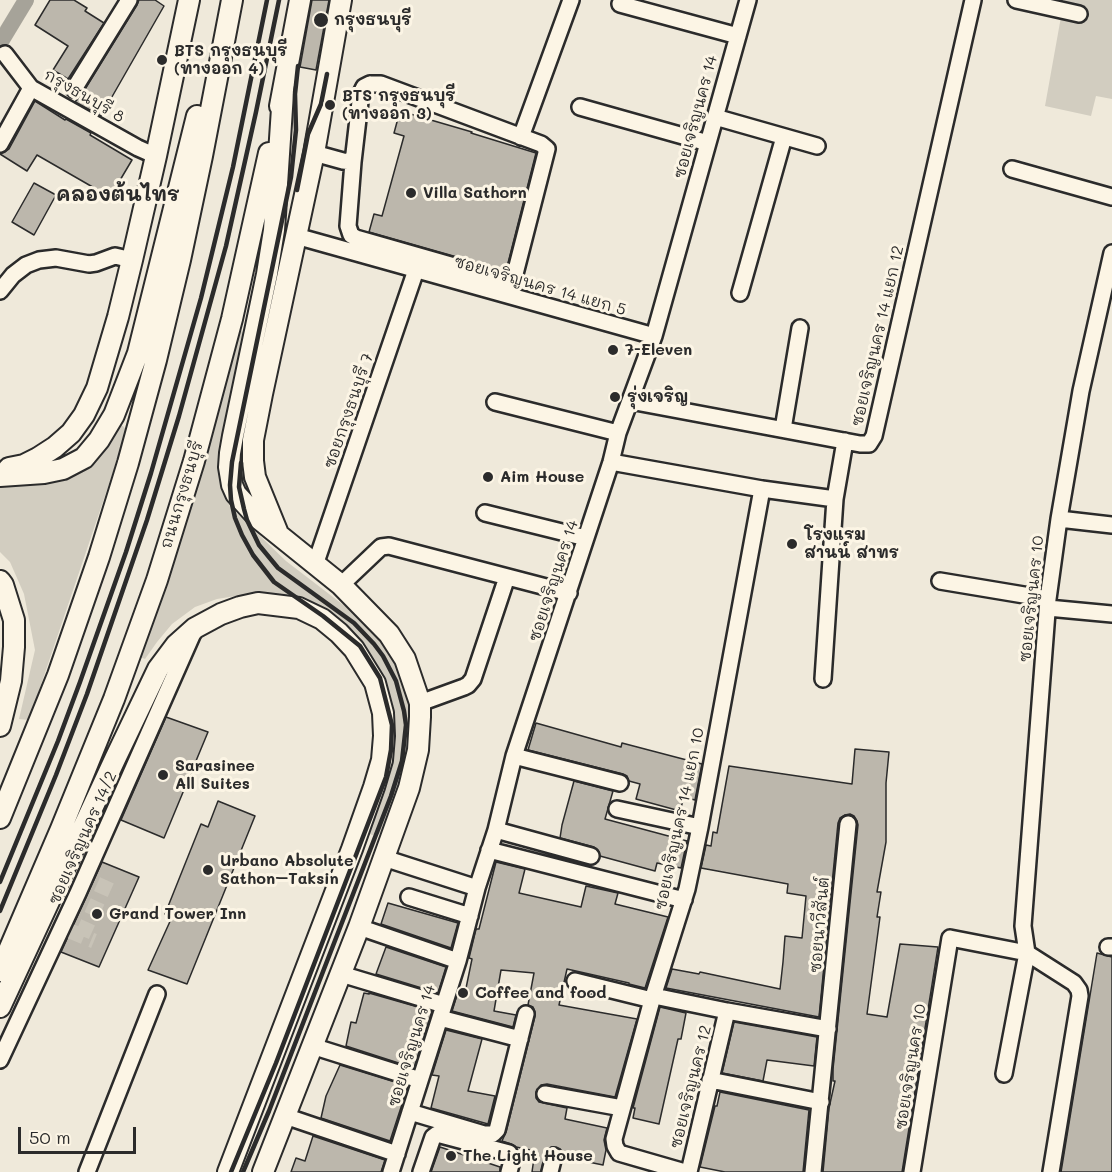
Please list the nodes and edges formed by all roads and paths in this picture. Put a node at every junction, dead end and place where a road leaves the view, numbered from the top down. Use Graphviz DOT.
graph roads {
  1 [pos="129,0"];
  2 [pos="189,0"];
  3 [pos="226,0"];
  4 [pos="232,0"];
  5 [pos="300,0"];
  6 [pos="341,0"];
  7 [pos="571,0"];
  8 [pos="748,0"];
  9 [pos="973,0"];
  10 [pos="1016,0"];
  11 [pos="620,4"];
  12 [pos="1079,14"];
  13 [pos="738,36"];
  14 [pos="5,54"];
  15 [pos="31,88"];
  16 [pos="74,89"];
  17 [pos="283,93"];
  18 [pos="580,107"];
  19 [pos="715,117"];
  20 [pos="521,137"];
  21 [pos="784,137"];
  22 [pos="708,143"];
  23 [pos="0,144"];
  24 [pos="817,146"];
  25 [pos="314,153"];
  26 [pos="156,156"];
  27 [pos="353,162"];
  28 [pos="1012,169"];
  29 [pos="1112,197"];
  30 [pos="296,237"];
  31 [pos="1112,253"];
  32 [pos="132,260"];
  33 [pos="416,270"];
  34 [pos="509,289"];
  35 [pos="0,291"];
  36 [pos="740,292"];
  37 [pos="800,328"];
  38 [pos="654,336"];
  39 [pos="630,401"];
  40 [pos="495,402"];
  41 [pos="783,429"];
  42 [pos="618,433"];
  43 [pos="844,441"];
  44 [pos="611,462"];
  45 [pos="0,469"];
  46 [pos="0,476"];
  47 [pos="762,489"];
  48 [pos="835,499"];
  49 [pos="485,513"];
  50 [pos="1059,519"];
  51 [pos="1112,525"];
  52 [pos="279,536"];
  53 [pos="586,538"];
  54 [pos="315,565"];
  55 [pos="507,577"];
  56 [pos="940,580"];
  57 [pos="0,581"];
  58 [pos="341,585"];
  59 [pos="569,593"];
  60 [pos="1048,604"];
  61 [pos="1112,614"];
  62 [pos="195,628"];
  63 [pos="823,679"];
  64 [pos="420,703"];
  65 [pos="2,720"];
  66 [pos="514,756"];
  67 [pos="620,783"];
  68 [pos="617,809"];
  69 [pos="0,819"];
  70 [pos="848,824"];
  71 [pos="700,827"];
  72 [pos="496,830"];
  73 [pos="352,849"];
  74 [pos="489,850"];
  75 [pos="591,856"];
  76 [pos="384,858"];
  77 [pos="477,888"];
  78 [pos="409,897"];
  79 [pos="684,900"];
  80 [pos="470,916"];
  81 [pos="359,927"];
  82 [pos="1027,953"];
  83 [pos="458,961"];
  84 [pos="0,971"];
  85 [pos="341,974"];
  86 [pos="575,981"];
  87 [pos="156,994"];
  88 [pos="653,998"];
  89 [pos="0,1007"];
  90 [pos="728,1011"];
  91 [pos="442,1012"];
  92 [pos="526,1014"];
  93 [pos="828,1029"];
  94 [pos="520,1039"];
  95 [pos="312,1046"];
  96 [pos="0,1060"];
  97 [pos="1004,1074"];
  98 [pos="420,1080"];
  99 [pos="710,1080"];
  100 [pos="545,1094"];
  101 [pos="821,1102"];
  102 [pos="622,1108"];
  103 [pos="410,1112"];
  104 [pos="285,1116"];
  105 [pos="397,1154"];
  106 [pos="554,1156"];
  107 [pos="87,1172"];
  108 [pos="228,1172"];
  109 [pos="262,1172"];
  110 [pos="391,1172"];
  111 [pos="421,1172"];
  112 [pos="509,1172"];
  113 [pos="550,1172"];
  114 [pos="687,1172"];
  115 [pos="813,1172"];
  116 [pos="912,1172"];
  117 [pos="1051,1172"];
  1 -- 16 [label="street"];
  2 -- 26 [label="main road"];
  3 -- 46 [label="main road"];
  4 -- 69 [label="main road"];
  5 -- 17 [label="main road, ถนนกรุงธนบุรี"];
  6 -- 25 [label="main road"];
  7 -- 20 [label="street"];
  8 -- 13 [label="street, ซอยเจริญนคร 14"];
  9 -- 43 [label="street, ซอยเจริญนคร 14 แยก 12"];
  10 -- 12 [label="street"];
  11 -- 13 [label="street"];
  13 -- 19 [label="street, ซอยเจริญนคร 14"];
  14 -- 15 [label="street, กรุงธนบุรี 8"];
  15 -- 23 [label="street"];
  15 -- 26 [label="street, กรุงธนบุรี 8"];
  17 -- 52 [label="main road"];
  17 -- 84 [label="main road, ถนนกรุงธนบุรี"];
  18 -- 22 [label="street"];
  19 -- 21 [label="street"];
  19 -- 22 [label="street, ซอยเจริญนคร 14"];
  20 -- 27 [label="street"];
  20 -- 34 [label="street"];
  21 -- 24 [label="street"];
  21 -- 36 [label="street"];
  22 -- 38 [label="street, ซอยเจริญนคร 14"];
  25 -- 27 [label="street"];
  25 -- 30 [label="main road"];
  26 -- 32 [label="main road"];
  27 -- 34 [label="street"];
  28 -- 29 [label="street"];
  30 -- 33 [label="street, ซอยเจริญนคร 14 แยก 5"];
  30 -- 52 [label="main road"];
  31 -- 50 [label="street, ซอยเจริญนคร 10"];
  32 -- 35 [label="street"];
  32 -- 45 [label="main road"];
  33 -- 34 [label="street, ซอยเจริญนคร 14 แยก 5"];
  33 -- 54 [label="street, ซอยกรุงธนบุรี 7"];
  34 -- 38 [label="street, ซอยเจริญนคร 14 แยก 5"];
  37 -- 41 [label="street"];
  38 -- 39 [label="street, ซอยเจริญนคร 14"];
  39 -- 41 [label="street, ซอยเจริญนคร 14 แยก 12"];
  39 -- 42 [label="street, ซอยเจริญนคร 14"];
  40 -- 42 [label="street"];
  41 -- 43 [label="street, ซอยเจริญนคร 14 แยก 12"];
  42 -- 44 [label="street, ซอยเจริญนคร 14"];
  43 -- 48 [label="street"];
  44 -- 47 [label="street"];
  44 -- 53 [label="street, ซอยเจริญนคร 14"];
  47 -- 48 [label="street"];
  47 -- 71 [label="street, ซอยเจริญนคร 14 แยก 10"];
  48 -- 63 [label="street"];
  49 -- 53 [label="street"];
  50 -- 51 [label="street"];
  50 -- 60 [label="street, ซอยเจริญนคร 10"];
  52 -- 54 [label="main road"];
  53 -- 59 [label="street, ซอยเจริญนคร 14"];
  54 -- 58 [label="main road"];
  55 -- 58 [label="street"];
  55 -- 59 [label="street"];
  55 -- 64 [label="street"];
  56 -- 60 [label="street"];
  57 -- 65 [label="main road"];
  58 -- 64 [label="main road"];
  59 -- 66 [label="street, ซอยเจริญนคร 14"];
  60 -- 61 [label="street"];
  60 -- 82 [label="street, ซอยเจริญนคร 10"];
  62 -- 73 [label="main road"];
  62 -- 89 [label="main road"];
  62 -- 96 [label="street, ซอยเจริญนคร 14/2"];
  64 -- 76 [label="main road"];
  66 -- 67 [label="street"];
  66 -- 72 [label="street, ซอยเจริญนคร 14"];
  68 -- 71 [label="street"];
  70 -- 93 [label="street, ซอยนาวีสันต์"];
  71 -- 79 [label="street, ซอยเจริญนคร 14 แยก 10"];
  72 -- 74 [label="street, ซอยเจริญนคร 14"];
  72 -- 75 [label="street"];
  73 -- 76 [label="main road"];
  73 -- 108 [label="main road"];
  74 -- 77 [label="street, ซอยเจริญนคร 14"];
  74 -- 79 [label="street"];
  76 -- 77 [label="street"];
  76 -- 81 [label="main road"];
  77 -- 80 [label="street, ซอยเจริญนคร 14"];
  78 -- 80 [label="street"];
  79 -- 88 [label="street, ซอยเจริญนคร 14 แยก 10"];
  80 -- 83 [label="street, ซอยเจริญนคร 14"];
  81 -- 83 [label="street"];
  81 -- 85 [label="main road"];
  82 -- 97 [label="street, ซอยเจริญนคร 10"];
  82 -- 116 [label="street, ซอยเจริญนคร 10"];
  82 -- 117 [label="street, ซอยเจริญนคร 10"];
  83 -- 91 [label="street, ซอยเจริญนคร 14"];
  85 -- 91 [label="street"];
  85 -- 95 [label="main road"];
  86 -- 88 [label="street"];
  87 -- 107 [label="street"];
  88 -- 90 [label="street"];
  88 -- 102 [label="street, ซอยเจริญนคร 14 แยก 10"];
  90 -- 93 [label="street"];
  90 -- 99 [label="street, ซอยเจริญนคร 12"];
  91 -- 94 [label="street"];
  91 -- 98 [label="street, ซอยเจริญนคร 14"];
  92 -- 94 [label="street"];
  93 -- 101 [label="street, ซอยนาวีสันต์"];
  94 -- 103 [label="street"];
  95 -- 98 [label="street"];
  95 -- 104 [label="main road"];
  98 -- 103 [label="street, ซอยเจริญนคร 14"];
  99 -- 101 [label="street"];
  99 -- 114 [label="street, ซอยเจริญนคร 12"];
  100 -- 102 [label="street"];
  101 -- 115 [label="street, ซอยนาวีสันต์"];
  102 -- 114 [label="street, ซอยเจริญนคร 14 แยก 10"];
  103 -- 105 [label="street, ซอยเจริญนคร 14"];
  104 -- 105 [label="street"];
  104 -- 109 [label="main road"];
  105 -- 110 [label="street, ซอยเจริญนคร 14"];
  106 -- 113 [label="street"];
  111 -- 112 [label="street"];
}
